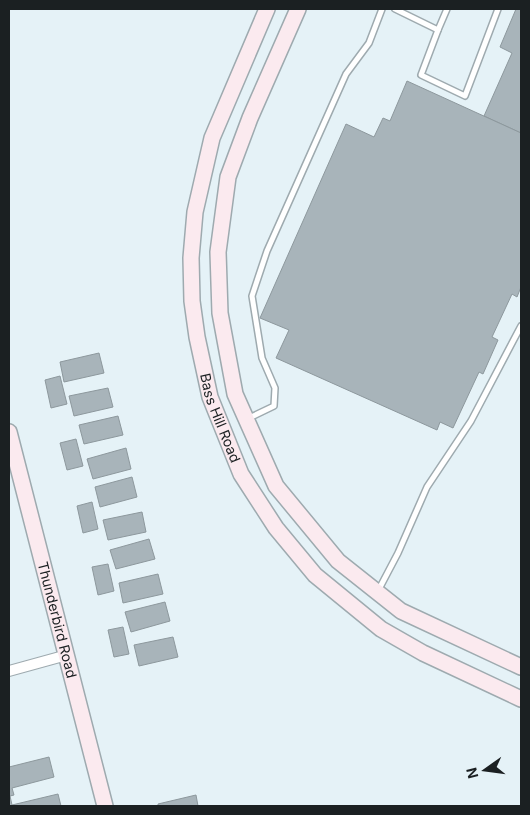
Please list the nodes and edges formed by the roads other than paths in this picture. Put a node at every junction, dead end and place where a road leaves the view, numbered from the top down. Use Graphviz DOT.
graph roads {
  1 [pos="267,9"];
  2 [pos="298,9"];
  3 [pos="382,9"];
  4 [pos="395,9"];
  5 [pos="447,9"];
  6 [pos="498,9"];
  7 [pos="438,30"];
  8 [pos="521,326"];
  9 [pos="246,419"];
  10 [pos="9,432"];
  11 [pos="377,592"];
  12 [pos="67,656"];
  13 [pos="521,667"];
  14 [pos="9,671"];
  15 [pos="521,699"];
  16 [pos="105,806"];
  1 -- 15 [label="main road, Bass Hill Road"];
  2 -- 9 [label="main road, Bass Hill Road"];
  3 -- 9 [label="lane"];
  4 -- 7 [label="lane"];
  5 -- 7 [label="lane"];
  6 -- 7 [label="lane"];
  8 -- 11 [label="lane"];
  9 -- 11 [label="main road, Bass Hill Road"];
  10 -- 12 [label="main road, Thunderbird Road"];
  11 -- 13 [label="main road, Bass Hill Road"];
  12 -- 14 [label="street"];
  12 -- 16 [label="main road, Thunderbird Road"];
}
